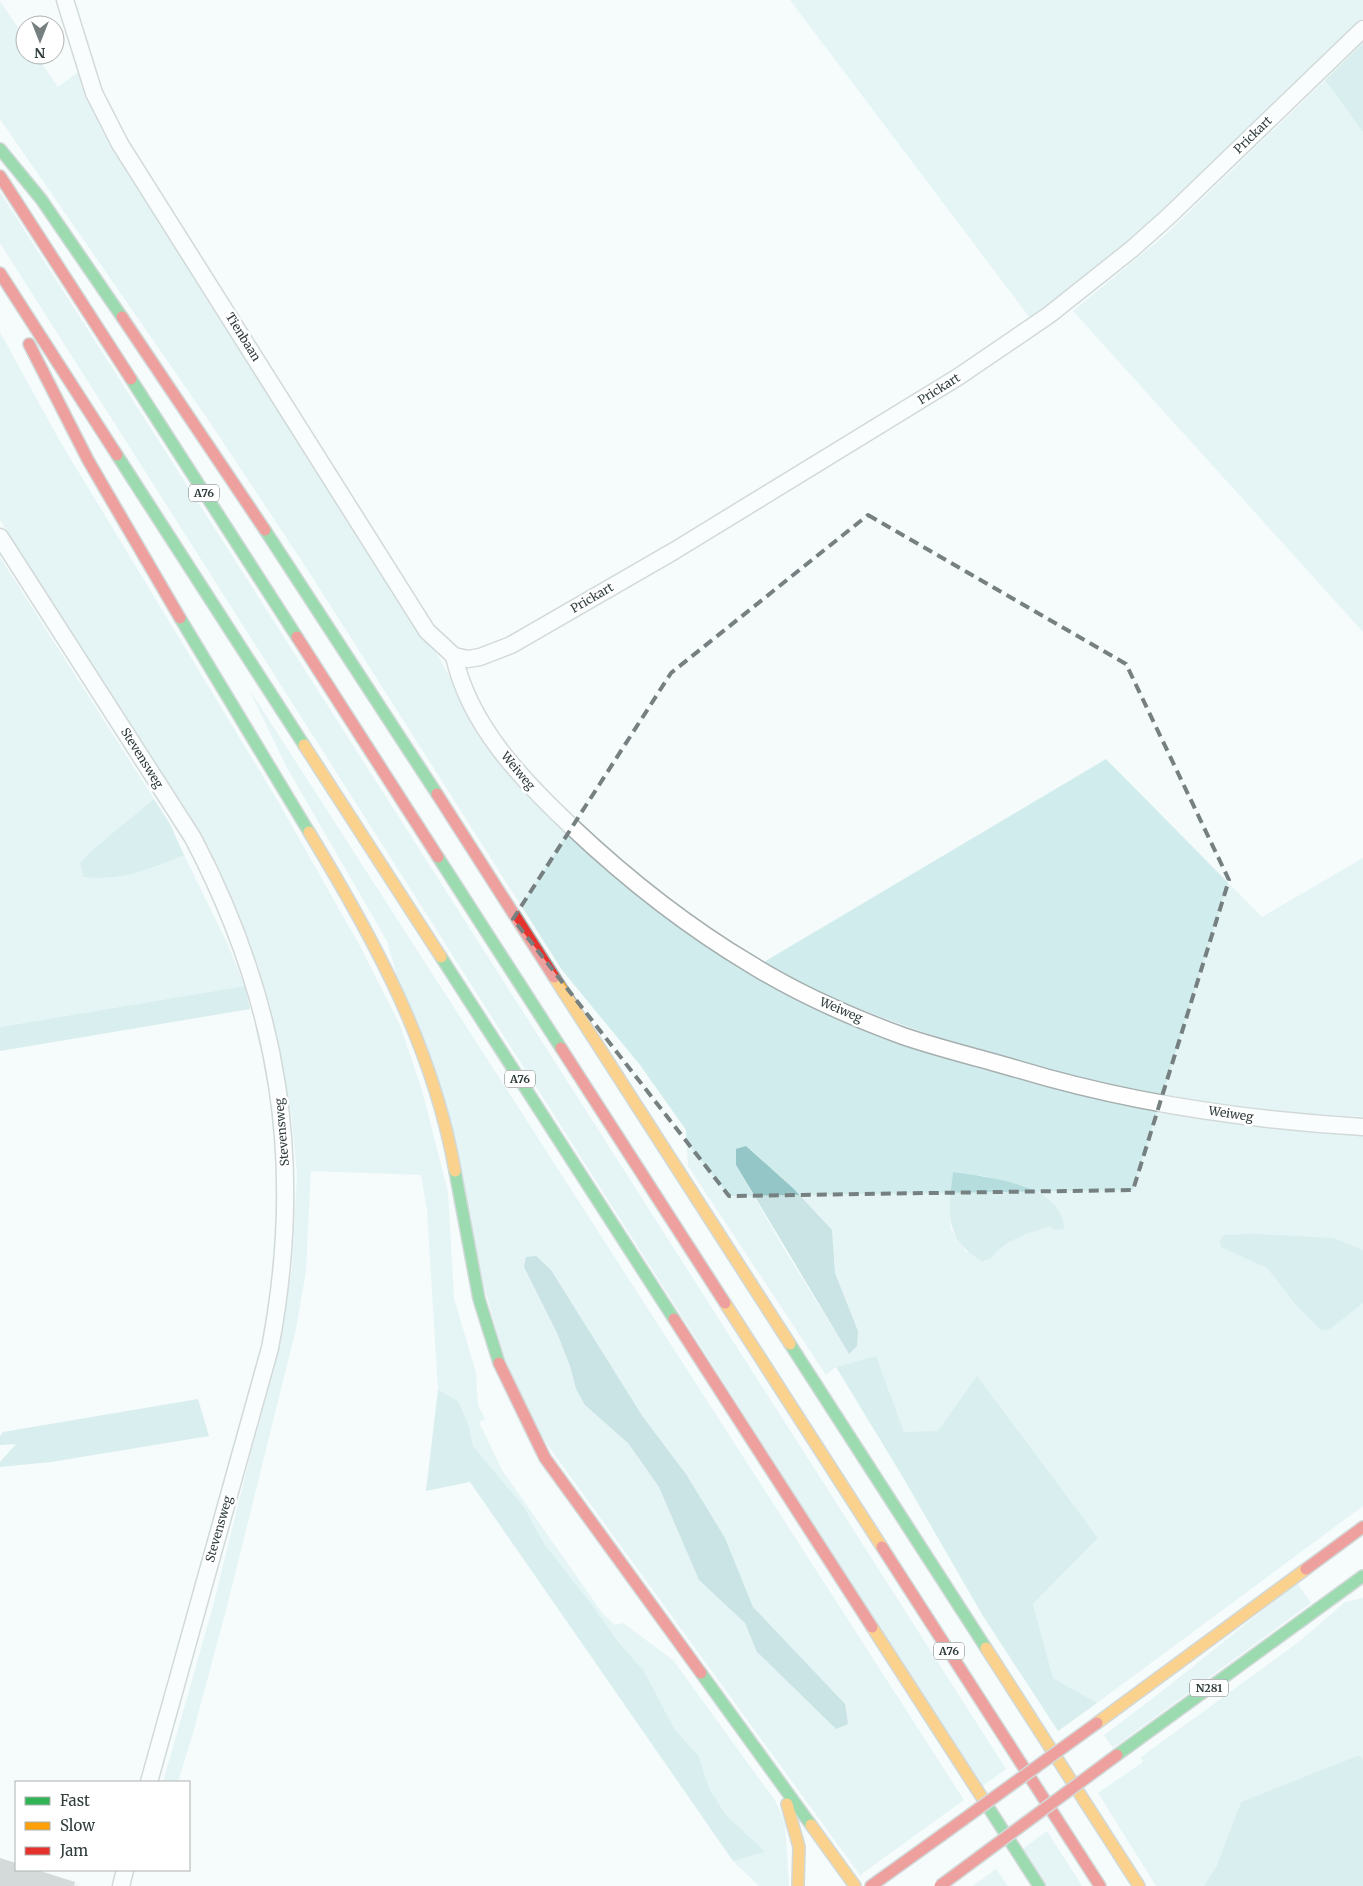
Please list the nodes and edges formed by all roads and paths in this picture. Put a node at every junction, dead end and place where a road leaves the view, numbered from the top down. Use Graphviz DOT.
graph roads {
  1 [pos="65,0"];
  2 [pos="1363,29"];
  3 [pos="0,149"];
  4 [pos="0,176"];
  5 [pos="0,273"];
  6 [pos="0,283"];
  7 [pos="0,537"];
  8 [pos="454,656"];
  9 [pos="1363,1127"];
  10 [pos="1363,1528"];
  11 [pos="1363,1576"];
  12 [pos="149,1781"];
  13 [pos="783,1787"];
  14 [pos="125,1871"];
  15 [pos="121,1886"];
  16 [pos="798,1886"];
  17 [pos="855,1886"];
  18 [pos="871,1886"];
  19 [pos="940,1886"];
  20 [pos="1039,1886"];
  21 [pos="1100,1886"];
  22 [pos="1139,1886"];
  1 -- 8 [label="street, Tienbaan"];
  2 -- 8 [label="street, Prickart"];
  3 -- 22 [label="highway, A76"];
  4 -- 21 [label="highway, A76"];
  5 -- 20 [label="highway, A76"];
  6 -- 13 [label="highway"];
  7 -- 12 [label="street, Stevensweg"];
  8 -- 9 [label="street, Weiweg"];
  10 -- 18 [label="highway, bridge"];
  11 -- 19 [label="highway, N281, bridge"];
  13 -- 16 [label="highway"];
  13 -- 17 [label="highway"];
  14 -- 15 [label="street"];
}
